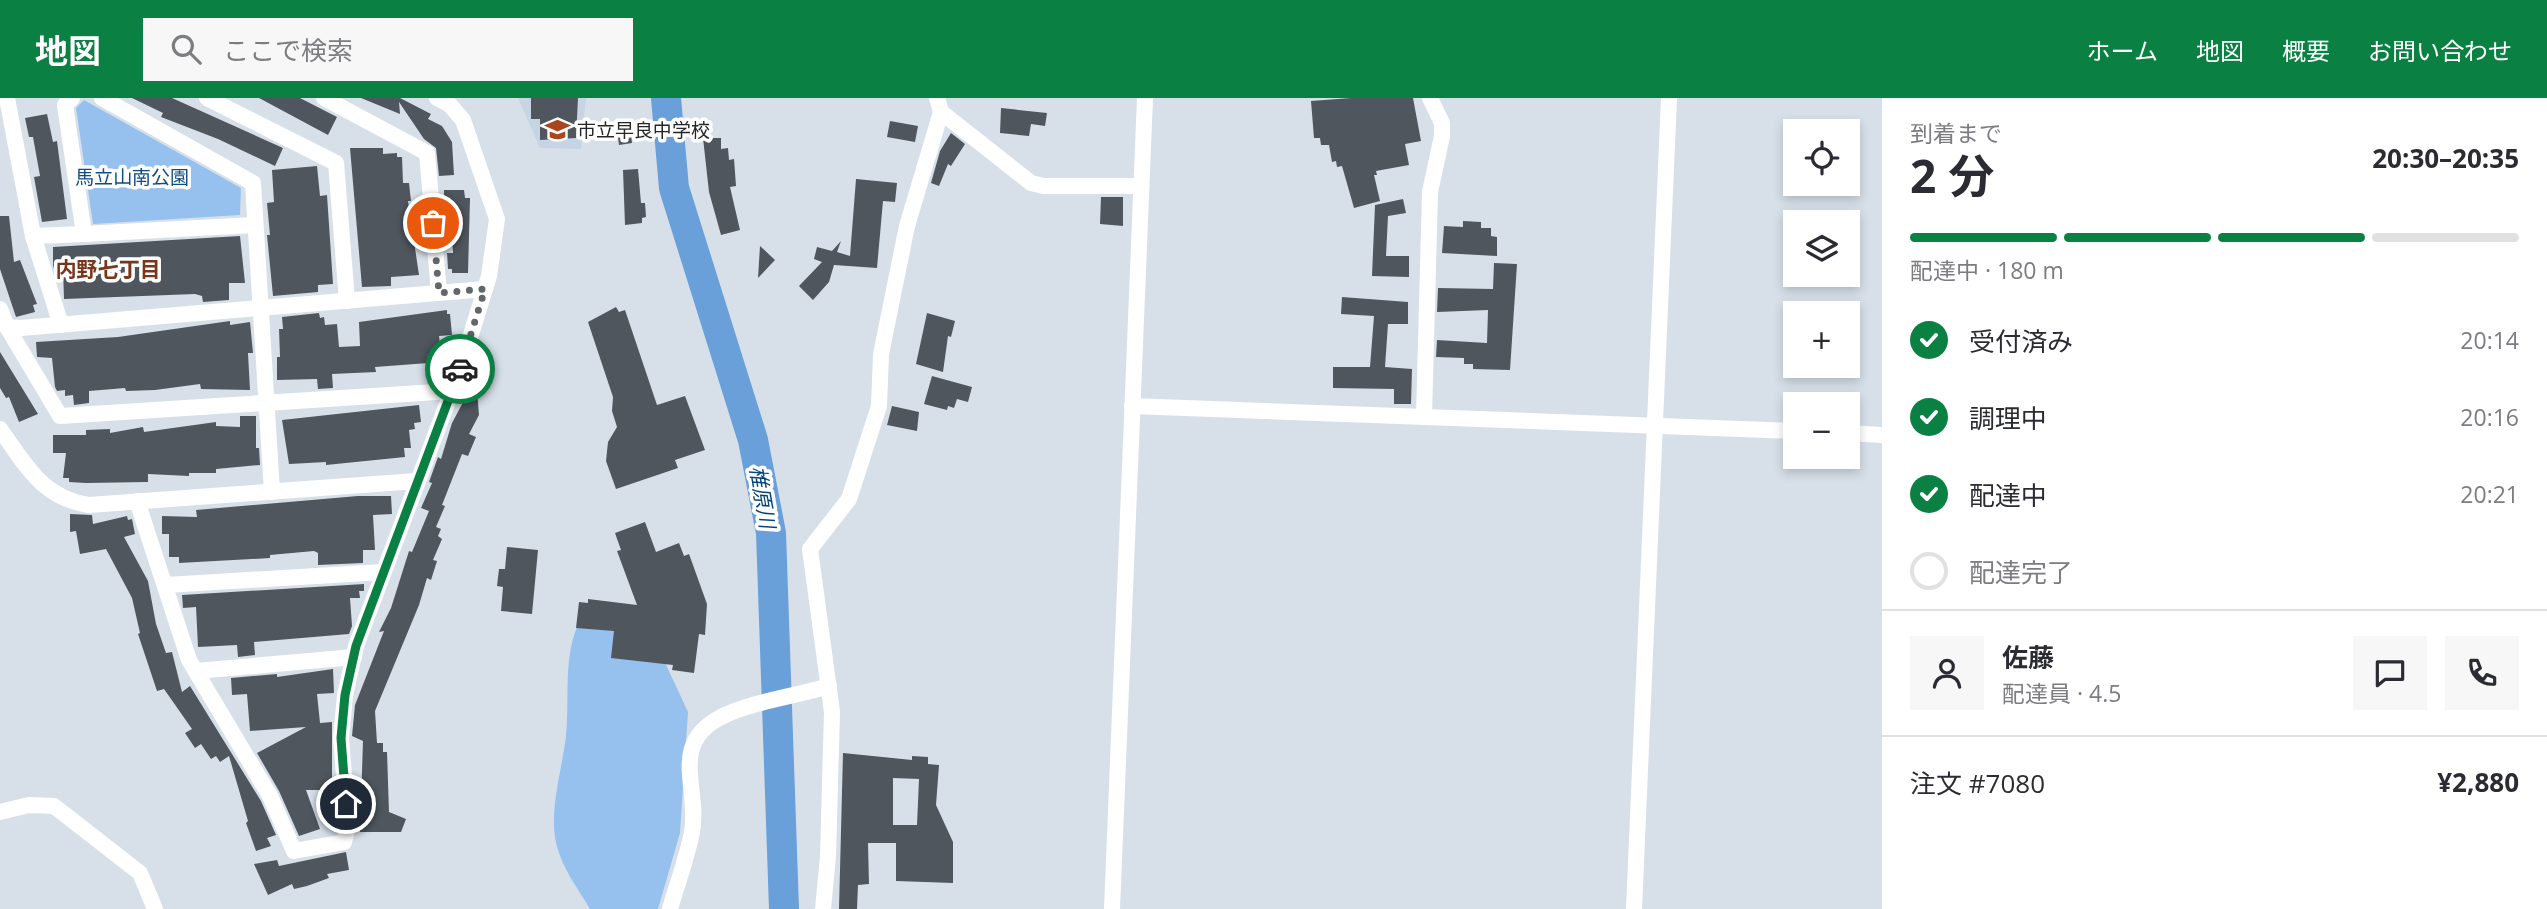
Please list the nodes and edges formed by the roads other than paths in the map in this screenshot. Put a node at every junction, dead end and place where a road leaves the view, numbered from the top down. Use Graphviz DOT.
graph roads {
  1 [pos="7,98"];
  2 [pos="72,98"];
  3 [pos="102,98"];
  4 [pos="207,98"];
  5 [pos="324,98"];
  6 [pos="437,98"];
  7 [pos="1145,98"];
  8 [pos="1430,98"];
  9 [pos="1669,98"];
  10 [pos="939,105"];
  11 [pos="1139,186"];
  12 [pos="255,225"];
  13 [pos="83,234"];
  14 [pos="33,236"];
  15 [pos="485,289"];
  16 [pos="439,293"];
  17 [pos="347,301"];
  18 [pos="0,309"];
  19 [pos="261,309"];
  20 [pos="61,325"];
  21 [pos="7,327"];
  22 [pos="452,391"];
  23 [pos="267,403"];
  24 [pos="1132,406"];
  25 [pos="1424,416"];
  26 [pos="1654,425"];
  27 [pos="0,429"];
  28 [pos="1783,430"];
  29 [pos="1860,434"];
  30 [pos="1882,435"];
  31 [pos="416,481"];
  32 [pos="272,492"];
  33 [pos="137,501"];
  34 [pos="383,572"];
  35 [pos="166,585"];
  36 [pos="354,657"];
  37 [pos="195,671"];
  38 [pos="829,686"];
  39 [pos="0,812"];
  40 [pos="155,909"];
  41 [pos="670,909"];
  42 [pos="823,909"];
  43 [pos="1112,909"];
  44 [pos="1634,909"];
  1 -- 14 [label="street"];
  2 -- 13 [label="street"];
  3 -- 12 [label="street"];
  4 -- 17 [label="street"];
  5 -- 16 [label="street"];
  6 -- 15 [label="street"];
  7 -- 11 [label="street"];
  8 -- 25 [label="street"];
  9 -- 26 [label="street"];
  10 -- 11 [label="street"];
  10 -- 38 [label="street"];
  11 -- 24 [label="street"];
  12 -- 13 [label="street"];
  12 -- 19 [label="street"];
  13 -- 14 [label="street"];
  14 -- 20 [label="street"];
  15 -- 16 [label="street"];
  15 -- 22 [label="street"];
  16 -- 17 [label="street"];
  17 -- 19 [label="street"];
  18 -- 21 [label="street"];
  19 -- 20 [label="street"];
  19 -- 23 [label="street"];
  20 -- 21 [label="street"];
  21 -- 23 [label="street"];
  22 -- 23 [label="street"];
  22 -- 31 [label="street"];
  23 -- 32 [label="street"];
  24 -- 25 [label="street"];
  24 -- 43 [label="street"];
  25 -- 26 [label="street"];
  26 -- 28 [label="street"];
  26 -- 44 [label="street"];
  27 -- 33 [label="street"];
  29 -- 30 [label="street"];
  31 -- 32 [label="street"];
  31 -- 34 [label="street"];
  32 -- 33 [label="street"];
  33 -- 35 [label="street"];
  34 -- 35 [label="street"];
  34 -- 36 [label="street"];
  35 -- 37 [label="street"];
  36 -- 37 [label="street"];
  36 -- 37 [label="street"];
  38 -- 41 [label="street"];
  38 -- 42 [label="street"];
  39 -- 40 [label="street"];
}
